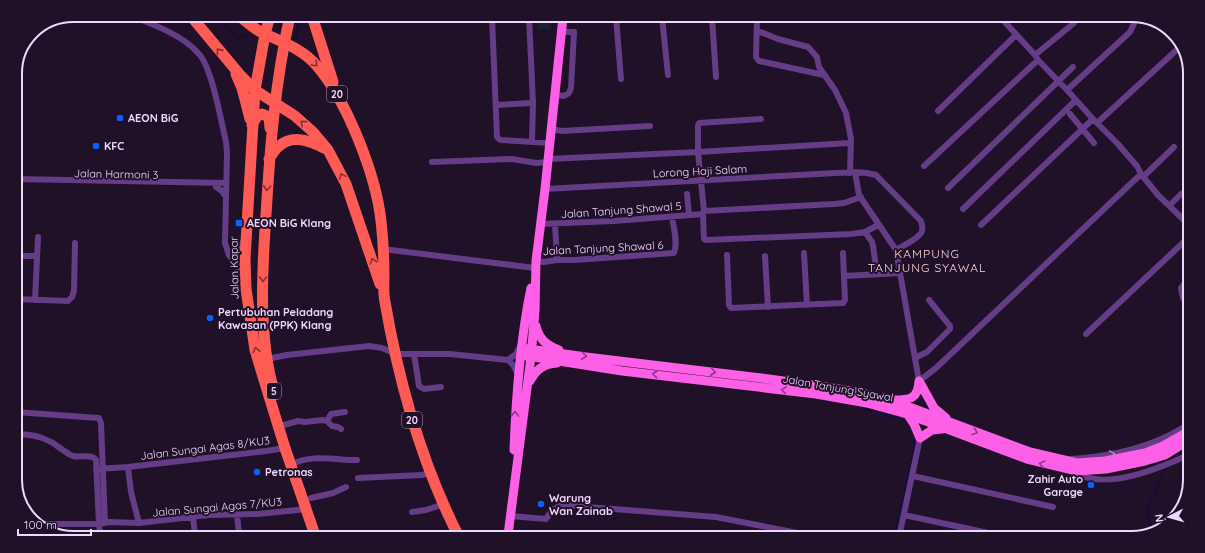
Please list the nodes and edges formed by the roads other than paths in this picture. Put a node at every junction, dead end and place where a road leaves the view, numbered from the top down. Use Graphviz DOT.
graph roads {
  1 [pos="146,22"];
  2 [pos="195,22"];
  3 [pos="247,22"];
  4 [pos="268,22"];
  5 [pos="289,22"];
  6 [pos="314,22"];
  7 [pos="492,22"];
  8 [pos="529,22"];
  9 [pos="563,22"];
  10 [pos="616,22"];
  11 [pos="663,22"];
  12 [pos="712,22"];
  13 [pos="757,22"];
  14 [pos="1005,22"];
  15 [pos="1134,22"];
  16 [pos="1074,23"];
  17 [pos="758,31"];
  18 [pos="562,32"];
  19 [pos="265,34"];
  20 [pos="1016,35"];
  21 [pos="284,42"];
  22 [pos="1177,49"];
  23 [pos="1036,58"];
  24 [pos="1073,67"];
  25 [pos="233,68"];
  26 [pos="668,75"];
  27 [pos="824,75"];
  28 [pos="716,77"];
  29 [pos="621,79"];
  30 [pos="1058,81"];
  31 [pos="255,90"];
  32 [pos="1067,90"];
  33 [pos="337,95"];
  34 [pos="555,95"];
  35 [pos="1076,100"];
  36 [pos="274,102"];
  37 [pos="533,103"];
  38 [pos="496,105"];
  39 [pos="938,111"];
  40 [pos="1070,114"];
  41 [pos="761,119"];
  42 [pos="1095,121"];
  43 [pos="252,125"];
  44 [pos="650,126"];
  45 [pos="552,129"];
  46 [pos="1082,129"];
  47 [pos="271,135"];
  48 [pos="532,141"];
  49 [pos="550,143"];
  50 [pos="850,143"];
  51 [pos="1094,143"];
  52 [pos="1174,147"];
  53 [pos="328,150"];
  54 [pos="698,152"];
  55 [pos="269,158"];
  56 [pos="548,161"];
  57 [pos="432,162"];
  58 [pos="924,166"];
  59 [pos="227,173"];
  60 [pos="852,173"];
  61 [pos="1142,175"];
  62 [pos="22,181"];
  63 [pos="700,181"];
  64 [pos="216,185"];
  65 [pos="226,185"];
  66 [pos="948,188"];
  67 [pos="545,189"];
  68 [pos="687,194"];
  69 [pos="1181,194"];
  70 [pos="861,197"];
  71 [pos="226,198"];
  72 [pos="1170,205"];
  73 [pos="964,209"];
  74 [pos="703,213"];
  75 [pos="689,215"];
  76 [pos="672,218"];
  77 [pos="380,219"];
  78 [pos="1183,219"];
  79 [pos="359,221"];
  80 [pos="541,224"];
  81 [pos="556,224"];
  82 [pos="878,225"];
  83 [pos="981,225"];
  84 [pos="247,228"];
  85 [pos="865,232"];
  86 [pos="38,237"];
  87 [pos="75,243"];
  88 [pos="1183,245"];
  89 [pos="383,249"];
  90 [pos="896,250"];
  91 [pos="804,253"];
  92 [pos="843,253"];
  93 [pos="229,255"];
  94 [pos="727,255"];
  95 [pos="22,256"];
  96 [pos="37,256"];
  97 [pos="765,256"];
  98 [pos="557,260"];
  99 [pos="536,265"];
  100 [pos="900,273"];
  101 [pos="877,274"];
  102 [pos="844,276"];
  103 [pos="245,281"];
  104 [pos="1183,285"];
  105 [pos="384,298"];
  106 [pos="1183,298"];
  107 [pos="22,299"];
  108 [pos="35,300"];
  109 [pos="929,300"];
  110 [pos="807,305"];
  111 [pos="768,307"];
  112 [pos="535,311"];
  113 [pos="525,329"];
  114 [pos="1086,334"];
  115 [pos="522,352"];
  116 [pos="532,353"];
  117 [pos="396,354"];
  118 [pos="414,354"];
  119 [pos="568,358"];
  120 [pos="915,358"];
  121 [pos="267,360"];
  122 [pos="508,360"];
  123 [pos="518,377"];
  124 [pos="919,381"];
  125 [pos="441,387"];
  126 [pos="527,387"];
  127 [pos="886,400"];
  128 [pos="22,412"];
  129 [pos="345,412"];
  130 [pos="907,414"];
  131 [pos="327,421"];
  132 [pos="284,425"];
  133 [pos="948,426"];
  134 [pos="1183,428"];
  135 [pos="341,429"];
  136 [pos="22,435"];
  137 [pos="1183,435"];
  138 [pos="920,438"];
  139 [pos="1183,444"];
  140 [pos="285,448"];
  141 [pos="1183,457"];
  142 [pos="357,460"];
  143 [pos="298,462"];
  144 [pos="1060,464"];
  145 [pos="1094,466"];
  146 [pos="128,467"];
  147 [pos="99,469"];
  148 [pos="430,473"];
  149 [pos="913,476"];
  150 [pos="358,478"];
  151 [pos="346,487"];
  152 [pos="309,503"];
  153 [pos="444,504"];
  154 [pos="1053,507"];
  155 [pos="412,512"];
  156 [pos="511,512"];
  157 [pos="237,515"];
  158 [pos="904,515"];
  159 [pos="193,518"];
  160 [pos="139,523"];
  161 [pos="47,524"];
  162 [pos="102,524"];
  163 [pos="101,531"];
  164 [pos="195,531"];
  165 [pos="239,531"];
  166 [pos="314,531"];
  167 [pos="320,531"];
  168 [pos="454,531"];
  169 [pos="509,531"];
  170 [pos="787,531"];
  171 [pos="900,531"];
  172 [pos="976,531"];
  1 -- 59 [label="street"];
  25 -- 2 [label="highway, 20, one-way"];
  3 -- 19 [label="highway, 20"];
  4 -- 19 [label="highway, Jalan Kapar / 5"];
  5 -- 21 [label="highway, Jalan Kapar / 5"];
  6 -- 33 [label="highway"];
  7 -- 38 [label="street"];
  8 -- 37 [label="street"];
  9 -- 18 [label="main road"];
  10 -- 29 [label="street"];
  11 -- 26 [label="street"];
  12 -- 28 [label="street"];
  13 -- 17 [label="street"];
  14 -- 20 [label="street"];
  15 -- 32 [label="street"];
  16 -- 23 [label="street"];
  17 -- 27 [label="street"];
  17 -- 27 [label="street"];
  18 -- 34 [label="main road"];
  18 -- 34 [label="street"];
  19 -- 21 [label="highway, 20"];
  19 -- 31 [label="highway, Jalan Kapar / 5"];
  20 -- 23 [label="street"];
  20 -- 39 [label="street"];
  21 -- 33 [label="highway, 20, one-way"];
  21 -- 36 [label="highway, Jalan Kapar / 5"];
  22 -- 42 [label="street"];
  23 -- 30 [label="street"];
  23 -- 58 [label="street"];
  24 -- 30 [label="street"];
  25 -- 31 [label="highway, 20"];
  25 -- 43 [label="highway"];
  27 -- 50 [label="street"];
  30 -- 32 [label="street"];
  30 -- 66 [label="street"];
  31 -- 36 [label="highway, 20"];
  31 -- 43 [label="highway, Jalan Kapar / 5"];
  32 -- 35 [label="street"];
  33 -- 77 [label="highway, 20"];
  34 -- 45 [label="main road"];
  35 -- 42 [label="street"];
  35 -- 73 [label="street"];
  36 -- 47 [label="highway, Jalan Kapar / 5"];
  53 -- 36 [label="highway, 20, one-way"];
  37 -- 38 [label="street"];
  37 -- 48 [label="street"];
  38 -- 48 [label="street"];
  40 -- 46 [label="street"];
  41 -- 54 [label="street"];
  42 -- 46 [label="street"];
  42 -- 61 [label="street"];
  43 -- 47 [label="highway"];
  43 -- 84 [label="highway, Jalan Kapar / 5"];
  44 -- 45 [label="street"];
  45 -- 49 [label="main road"];
  46 -- 51 [label="street"];
  46 -- 83 [label="street"];
  47 -- 55 [label="highway, Jalan Kapar / 5"];
  48 -- 49 [label="street"];
  49 -- 56 [label="main road"];
  50 -- 54 [label="street"];
  50 -- 60 [label="street"];
  52 -- 61 [label="street"];
  53 -- 55 [label="highway"];
  79 -- 53 [label="highway, 20, one-way"];
  54 -- 56 [label="street"];
  54 -- 63 [label="street"];
  55 -- 121 [label="highway, Jalan Kapar / 5, one-way"];
  56 -- 57 [label="street"];
  56 -- 67 [label="main road"];
  59 -- 64 [label="street"];
  59 -- 65 [label="street"];
  60 -- 63 [label="street, Lorong Haji Salam"];
  60 -- 70 [label="street"];
  60 -- 90 [label="street, Lorong Haji Salam"];
  61 -- 72 [label="street"];
  61 -- 124 [label="street"];
  62 -- 64 [label="street, Jalan Harmoni 3"];
  63 -- 67 [label="street, Lorong Haji Salam"];
  63 -- 74 [label="street"];
  64 -- 65 [label="street, Jalan Harmoni 3"];
  64 -- 71 [label="street"];
  65 -- 71 [label="street"];
  67 -- 80 [label="main road"];
  68 -- 75 [label="street"];
  69 -- 72 [label="street"];
  70 -- 74 [label="street, Jalan Tanjung Shawal 5"];
  70 -- 82 [label="street"];
  71 -- 93 [label="street"];
  72 -- 78 [label="street"];
  74 -- 75 [label="street, Jalan Tanjung Shawal 5"];
  74 -- 85 [label="street"];
  75 -- 76 [label="street, Jalan Tanjung Shawal 5"];
  76 -- 81 [label="street, Jalan Tanjung Shawal 5"];
  76 -- 98 [label="street, Jalan Tanjung Shawal 6"];
  77 -- 79 [label="highway"];
  77 -- 89 [label="highway, 20"];
  105 -- 79 [label="highway, 20, one-way"];
  80 -- 81 [label="street, Jalan Tanjung Shawal 5"];
  80 -- 99 [label="main road"];
  81 -- 98 [label="street"];
  82 -- 85 [label="street"];
  82 -- 90 [label="street"];
  84 -- 93 [label="street"];
  84 -- 103 [label="highway, Jalan Kapar / 5"];
  85 -- 101 [label="street"];
  86 -- 96 [label="street"];
  87 -- 108 [label="street"];
  88 -- 114 [label="street"];
  89 -- 99 [label="street, Jalan Tanjung Shawal 6"];
  89 -- 105 [label="highway, 20"];
  90 -- 100 [label="street"];
  91 -- 110 [label="street"];
  92 -- 102 [label="street"];
  93 -- 103 [label="street"];
  94 -- 111 [label="street"];
  95 -- 96 [label="street"];
  96 -- 108 [label="street"];
  97 -- 111 [label="street"];
  98 -- 99 [label="street, Jalan Tanjung Shawal 6"];
  99 -- 112 [label="main road"];
  99 -- 113 [label="main road"];
  100 -- 101 [label="street"];
  100 -- 120 [label="street"];
  101 -- 102 [label="street"];
  102 -- 110 [label="street"];
  140 -- 103 [label="highway, Jalan Kapar / 5, one-way"];
  104 -- 106 [label="street"];
  105 -- 117 [label="highway, 20"];
  107 -- 108 [label="street"];
  109 -- 120 [label="street"];
  110 -- 111 [label="street"];
  112 -- 116 [label="main road"];
  112 -- 119 [label="main road"];
  113 -- 115 [label="main road"];
  113 -- 122 [label="street"];
  115 -- 116 [label="main road, Jalan Tanjung Syawal"];
  115 -- 123 [label="main road"];
  116 -- 119 [label="main road, Jalan Tanjung Syawal"];
  116 -- 126 [label="main road"];
  117 -- 118 [label="street"];
  117 -- 121 [label="street"];
  117 -- 148 [label="highway, 20"];
  118 -- 122 [label="street"];
  118 -- 125 [label="street"];
  119 -- 126 [label="main road"];
  119 -- 127 [label="main road, Jalan Tanjung Syawal, one-way"];
  130 -- 119 [label="main road, Jalan Tanjung Syawal, one-way"];
  120 -- 124 [label="street"];
  121 -- 132 [label="highway, Jalan Kapar / 5"];
  122 -- 123 [label="street"];
  156 -- 123 [label="main road, one-way"];
  124 -- 127 [label="main road"];
  124 -- 133 [label="main road"];
  126 -- 156 [label="main road"];
  127 -- 133 [label="main road, Jalan Tanjung Syawal"];
  128 -- 147 [label="street"];
  129 -- 131 [label="street"];
  130 -- 133 [label="main road, Jalan Tanjung Syawal"];
  130 -- 138 [label="main road"];
  131 -- 132 [label="street"];
  131 -- 135 [label="street"];
  132 -- 143 [label="highway, Jalan Kapar / 5"];
  133 -- 138 [label="main road"];
  133 -- 144 [label="main road, Jalan Tanjung Syawal"];
  144 -- 134 [label="street, one-way"];
  136 -- 147 [label="street"];
  137 -- 145 [label="main road, Jalan Tanjung Syawal"];
  138 -- 149 [label="street"];
  139 -- 145 [label="main road, Jalan Tanjung Syawal"];
  140 -- 146 [label="street, Jalan Sungai Agas 8/KU3"];
  140 -- 152 [label="highway, Jalan Kapar / 5"];
  141 -- 144 [label="street"];
  142 -- 143 [label="street"];
  143 -- 152 [label="highway, Jalan Kapar / 5"];
  144 -- 145 [label="main road, Jalan Tanjung Syawal"];
  146 -- 147 [label="street, Jalan Sungai Agas 8/KU3"];
  146 -- 160 [label="street"];
  147 -- 162 [label="street"];
  148 -- 150 [label="street"];
  148 -- 153 [label="highway, 20"];
  149 -- 154 [label="street"];
  149 -- 158 [label="street"];
  151 -- 152 [label="street, Jalan Sungai Agas 7/KU3"];
  152 -- 157 [label="street, Jalan Sungai Agas 7/KU3"];
  152 -- 166 [label="highway, Jalan Kapar / 5"];
  152 -- 167 [label="highway, Jalan Kapar / 5"];
  153 -- 155 [label="street"];
  153 -- 168 [label="highway, 20"];
  156 -- 169 [label="main road"];
  156 -- 170 [label="street"];
  157 -- 159 [label="street, Jalan Sungai Agas 7/KU3"];
  157 -- 165 [label="street"];
  158 -- 171 [label="street"];
  158 -- 172 [label="street"];
  159 -- 160 [label="street, Jalan Sungai Agas 7/KU3"];
  159 -- 164 [label="street"];
  160 -- 162 [label="street, Jalan Sungai Agas 7/KU3"];
  161 -- 162 [label="street, Jalan Sungai Agas 7/KU3"];
  162 -- 163 [label="street"];
}
